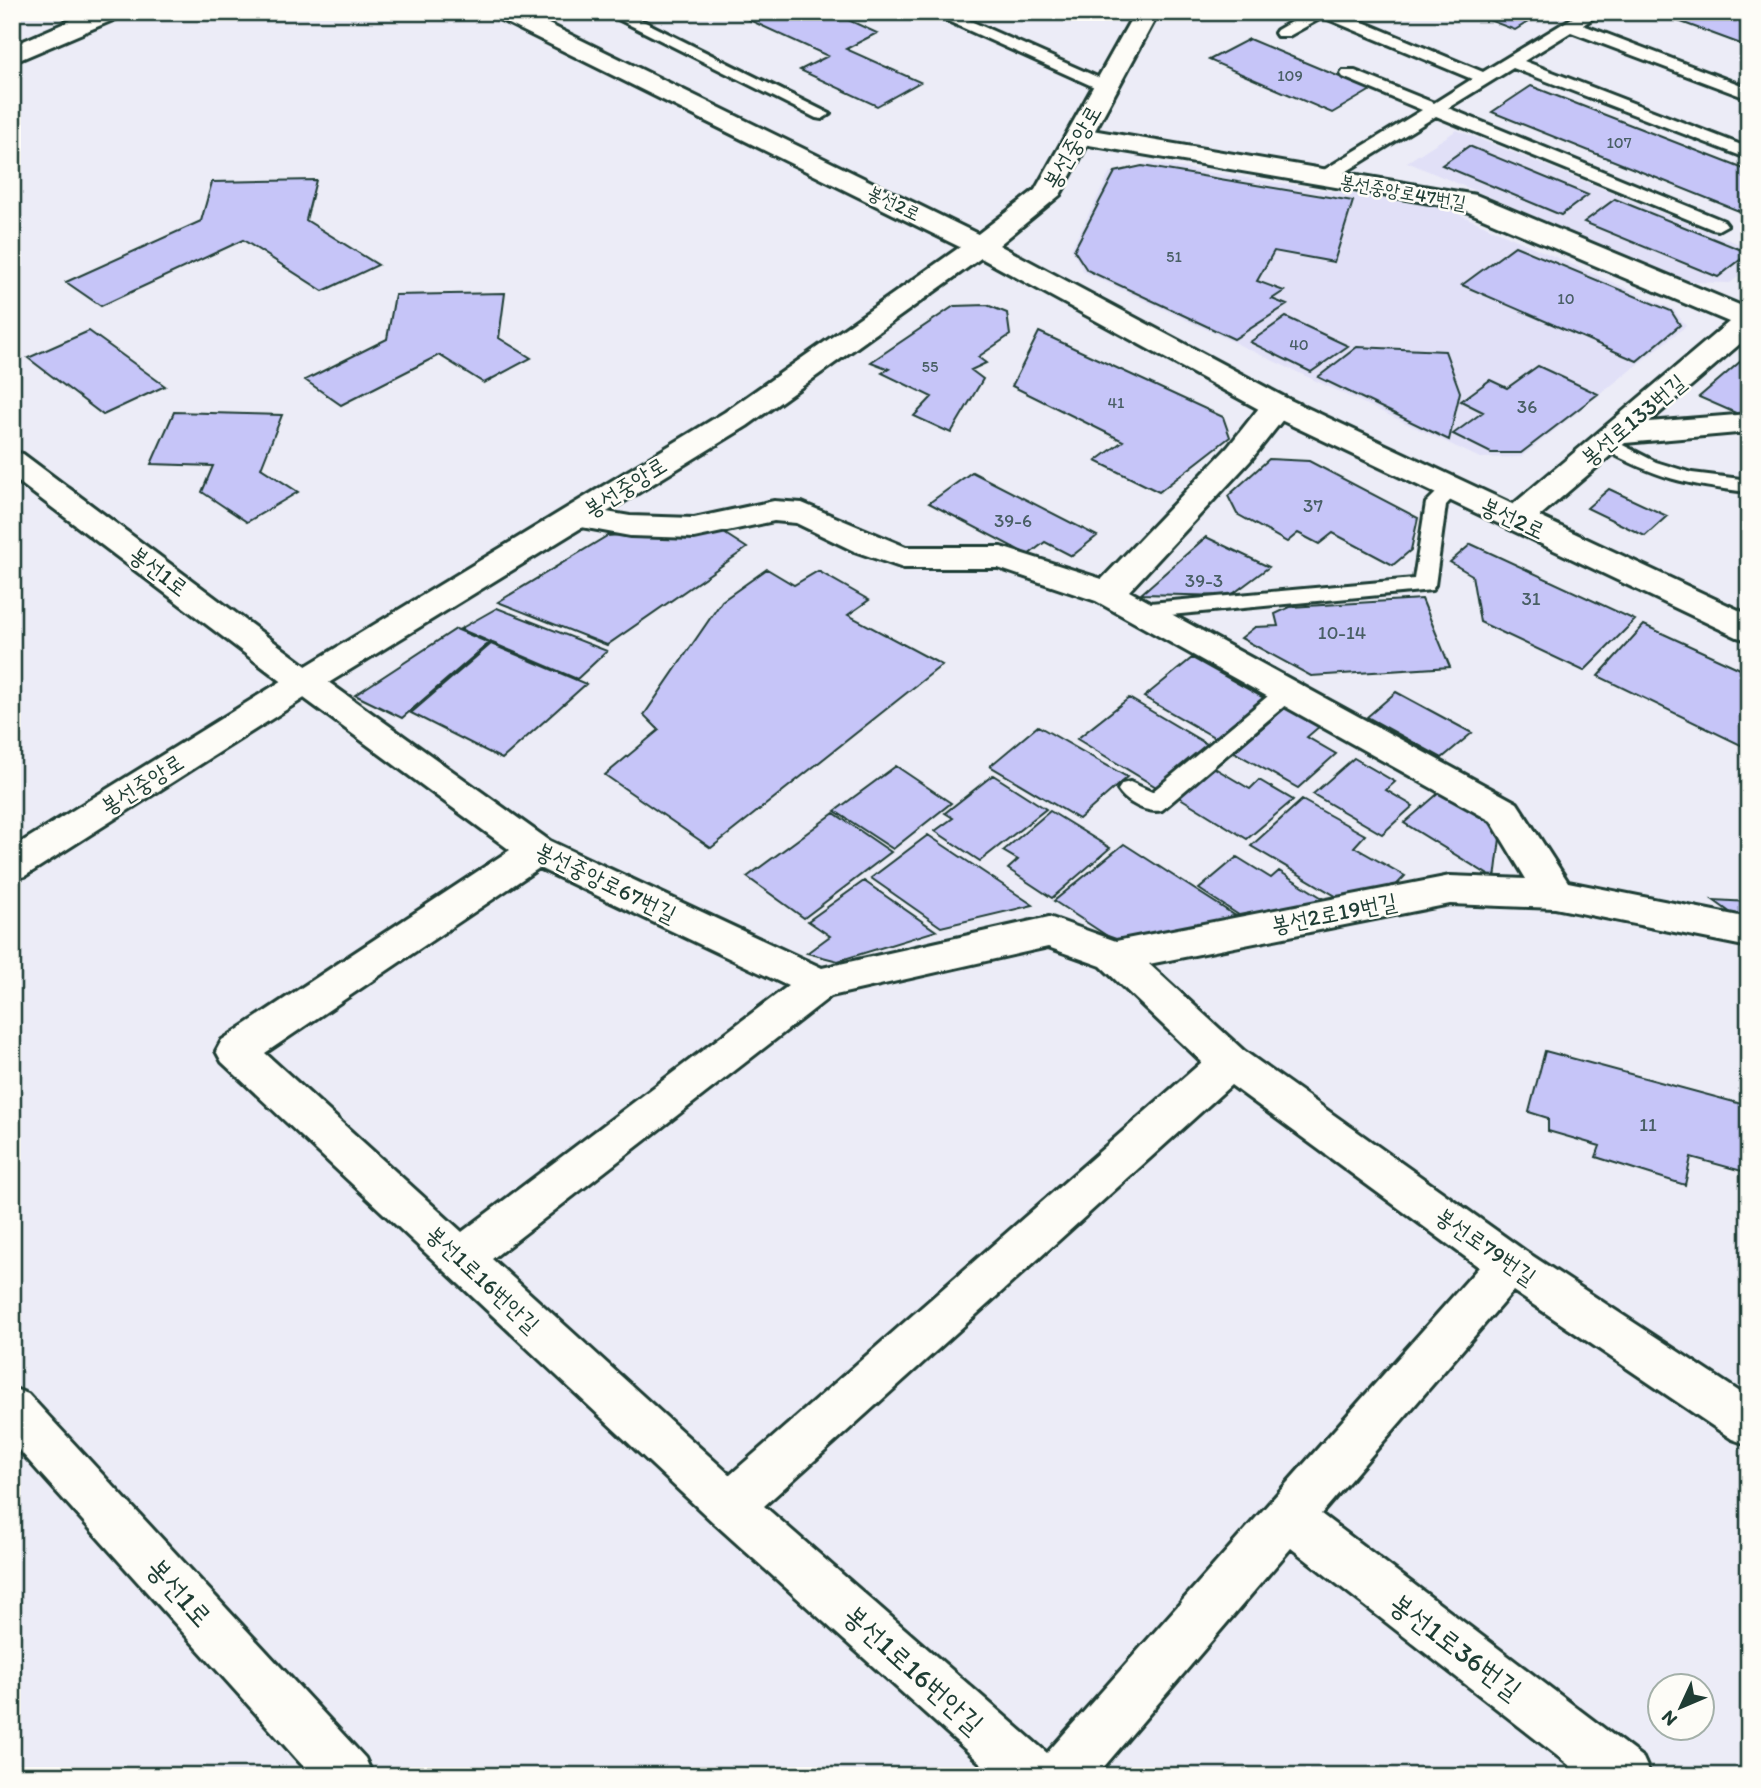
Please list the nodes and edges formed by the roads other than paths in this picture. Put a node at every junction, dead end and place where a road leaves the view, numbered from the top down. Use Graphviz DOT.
graph roads {
  1 [pos="111,12"];
  2 [pos="504,12"];
  3 [pos="612,12"];
  4 [pos="936,12"];
  5 [pos="1147,12"];
  6 [pos="1323,12"];
  7 [pos="1593,12"];
  8 [pos="76,18"];
  9 [pos="1570,26"];
  10 [pos="1283,33"];
  11 [pos="12,55"];
  12 [pos="1512,62"];
  13 [pos="1349,74"];
  14 [pos="1485,79"];
  15 [pos="1107,87"];
  16 [pos="1749,94"];
  17 [pos="1436,110"];
  18 [pos="822,114"];
  19 [pos="1080,136"];
  20 [pos="1749,154"];
  21 [pos="1325,177"];
  22 [pos="1718,225"];
  23 [pos="980,246"];
  24 [pos="1749,321"];
  25 [pos="1278,406"];
  26 [pos="1749,423"];
  27 [pos="1612,438"];
  28 [pos="12,461"];
  29 [pos="1749,486"];
  30 [pos="26,488"];
  31 [pos="1451,488"];
  32 [pos="577,517"];
  33 [pos="1516,519"];
  34 [pos="1108,593"];
  35 [pos="1139,611"];
  36 [pos="1749,629"];
  37 [pos="305,682"];
  38 [pos="1287,692"];
  39 [pos="1130,790"];
  40 [pos="537,851"];
  41 [pos="12,866"];
  42 [pos="1555,894"];
  43 [pos="1708,926"];
  44 [pos="1749,933"];
  45 [pos="1749,950"];
  46 [pos="1115,956"];
  47 [pos="819,984"];
  48 [pos="1229,1062"];
  49 [pos="461,1258"];
  50 [pos="1509,1264"];
  51 [pos="1749,1424"];
  52 [pos="20,1432"];
  53 [pos="730,1506"];
  54 [pos="1288,1517"];
  55 [pos="348,1776"];
  56 [pos="1034,1776"];
  57 [pos="1061,1776"];
  58 [pos="1625,1776"];
  1 -- 8 [label="street"];
  2 -- 23 [label="street, 봉선2로"];
  3 -- 18 [label="lane"];
  4 -- 15 [label="lane"];
  5 -- 15 [label="street, 봉선중앙로"];
  6 -- 10 [label="lane"];
  6 -- 14 [label="lane"];
  7 -- 9 [label="lane"];
  8 -- 11 [label="street"];
  9 -- 12 [label="lane"];
  9 -- 16 [label="lane"];
  12 -- 14 [label="lane"];
  12 -- 20 [label="lane"];
  13 -- 17 [label="lane"];
  14 -- 17 [label="lane"];
  15 -- 19 [label="street, 봉선중앙로"];
  17 -- 21 [label="lane"];
  17 -- 22 [label="lane"];
  19 -- 21 [label="street, 봉선중앙로47번길"];
  19 -- 23 [label="street, 봉선중앙로"];
  21 -- 24 [label="street, 봉선중앙로47번길"];
  23 -- 25 [label="street, 봉선2로"];
  23 -- 32 [label="street, 봉선중앙로"];
  24 -- 27 [label="street, 봉선로133번길"];
  25 -- 31 [label="street, 봉선2로"];
  25 -- 34 [label="street"];
  26 -- 27 [label="street"];
  27 -- 29 [label="lane"];
  27 -- 33 [label="street, 봉선로133번길"];
  28 -- 30 [label="street, 봉선1로"];
  30 -- 37 [label="street, 봉선1로"];
  31 -- 33 [label="street, 봉선2로"];
  31 -- 35 [label="lane"];
  32 -- 34 [label="street"];
  32 -- 37 [label="street, 봉선중앙로"];
  33 -- 36 [label="street, 봉선2로"];
  34 -- 35 [label="street"];
  35 -- 38 [label="street"];
  37 -- 40 [label="street, 봉선중앙로67번길"];
  37 -- 41 [label="street, 봉선중앙로"];
  38 -- 39 [label="lane"];
  38 -- 42 [label="street"];
  40 -- 47 [label="street, 봉선중앙로67번길"];
  40 -- 49 [label="street, 봉선1로16번안길"];
  42 -- 43 [label="street, 봉선2로19번길"];
  42 -- 46 [label="street, 봉선2로19번길"];
  43 -- 44 [label="street, 봉선2로19번길"];
  43 -- 45 [label="street"];
  46 -- 47 [label="street"];
  46 -- 48 [label="street, 봉선로79번길"];
  47 -- 49 [label="street"];
  48 -- 50 [label="street, 봉선로79번길"];
  48 -- 53 [label="street"];
  49 -- 53 [label="street, 봉선1로16번안길"];
  50 -- 51 [label="street, 봉선로79번길"];
  50 -- 54 [label="street"];
  52 -- 55 [label="street, 봉선1로"];
  53 -- 56 [label="street, 봉선1로16번안길"];
  54 -- 57 [label="street"];
  54 -- 58 [label="street, 봉선1로36번길"];
}
